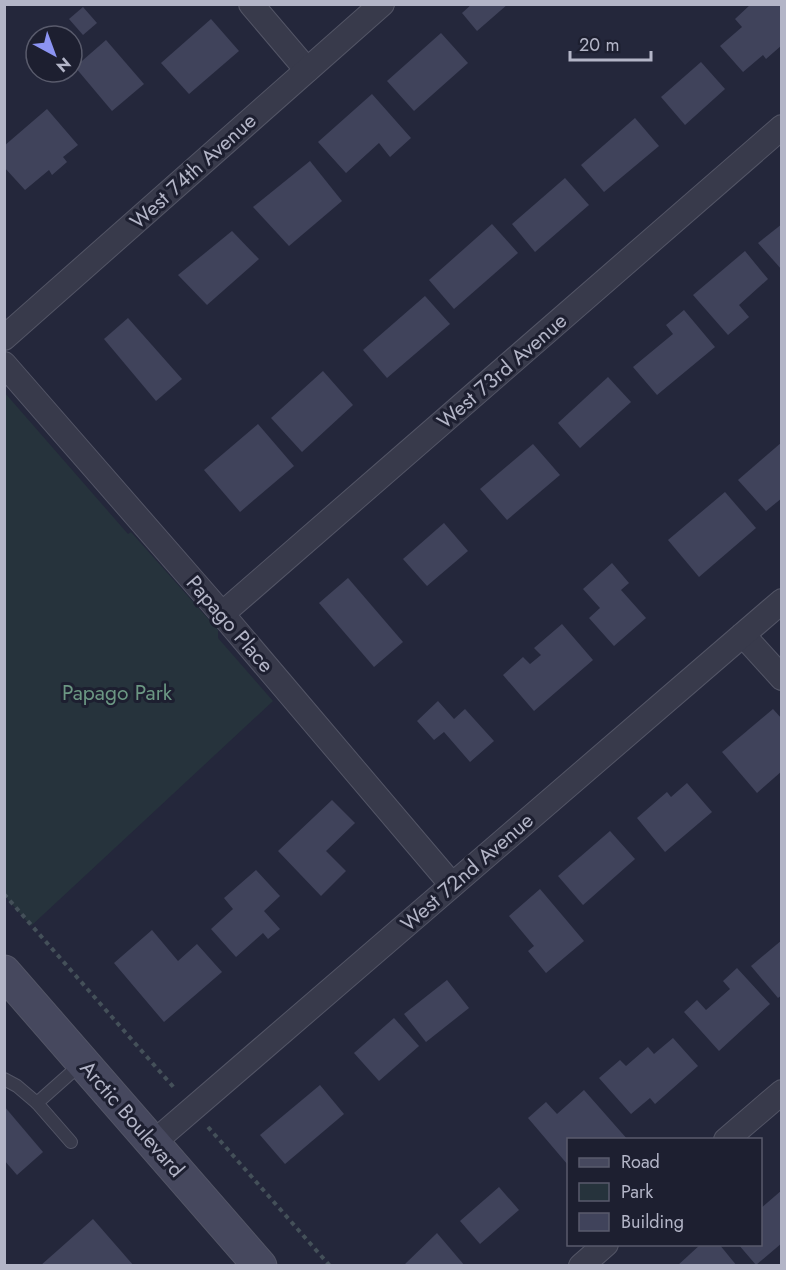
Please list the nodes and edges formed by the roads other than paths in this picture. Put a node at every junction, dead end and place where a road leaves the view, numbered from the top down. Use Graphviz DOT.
graph roads {
  1 [pos="250,4"];
  2 [pos="382,4"];
  3 [pos="307,70"];
  4 [pos="782,127"];
  5 [pos="4,338"];
  6 [pos="4,364"];
  7 [pos="782,602"];
  8 [pos="222,615"];
  9 [pos="743,635"];
  10 [pos="782,678"];
  11 [pos="452,885"];
  12 [pos="4,972"];
  13 [pos="82,1062"];
  14 [pos="4,1079"];
  15 [pos="782,1092"];
  16 [pos="37,1103"];
  17 [pos="728,1138"];
  18 [pos="71,1142"];
  19 [pos="153,1143"];
  20 [pos="605,1246"];
  21 [pos="260,1266"];
  22 [pos="581,1266"];
  1 -- 3 [label="street"];
  2 -- 3 [label="street, West 74th Avenue"];
  3 -- 5 [label="street, West 74th Avenue"];
  4 -- 8 [label="street, West 73rd Avenue"];
  6 -- 8 [label="street, Papago Place"];
  7 -- 9 [label="street, West 72nd Avenue"];
  8 -- 11 [label="street, Papago Place"];
  9 -- 10 [label="street"];
  9 -- 11 [label="street, West 72nd Avenue"];
  11 -- 19 [label="street, West 72nd Avenue"];
  12 -- 13 [label="main road, Arctic Boulevard"];
  13 -- 16 [label="lane"];
  13 -- 19 [label="main road, Arctic Boulevard"];
  14 -- 16 [label="lane"];
  15 -- 17 [label="street"];
  16 -- 18 [label="lane"];
  19 -- 21 [label="main road, Arctic Boulevard"];
  20 -- 22 [label="street"];
}
